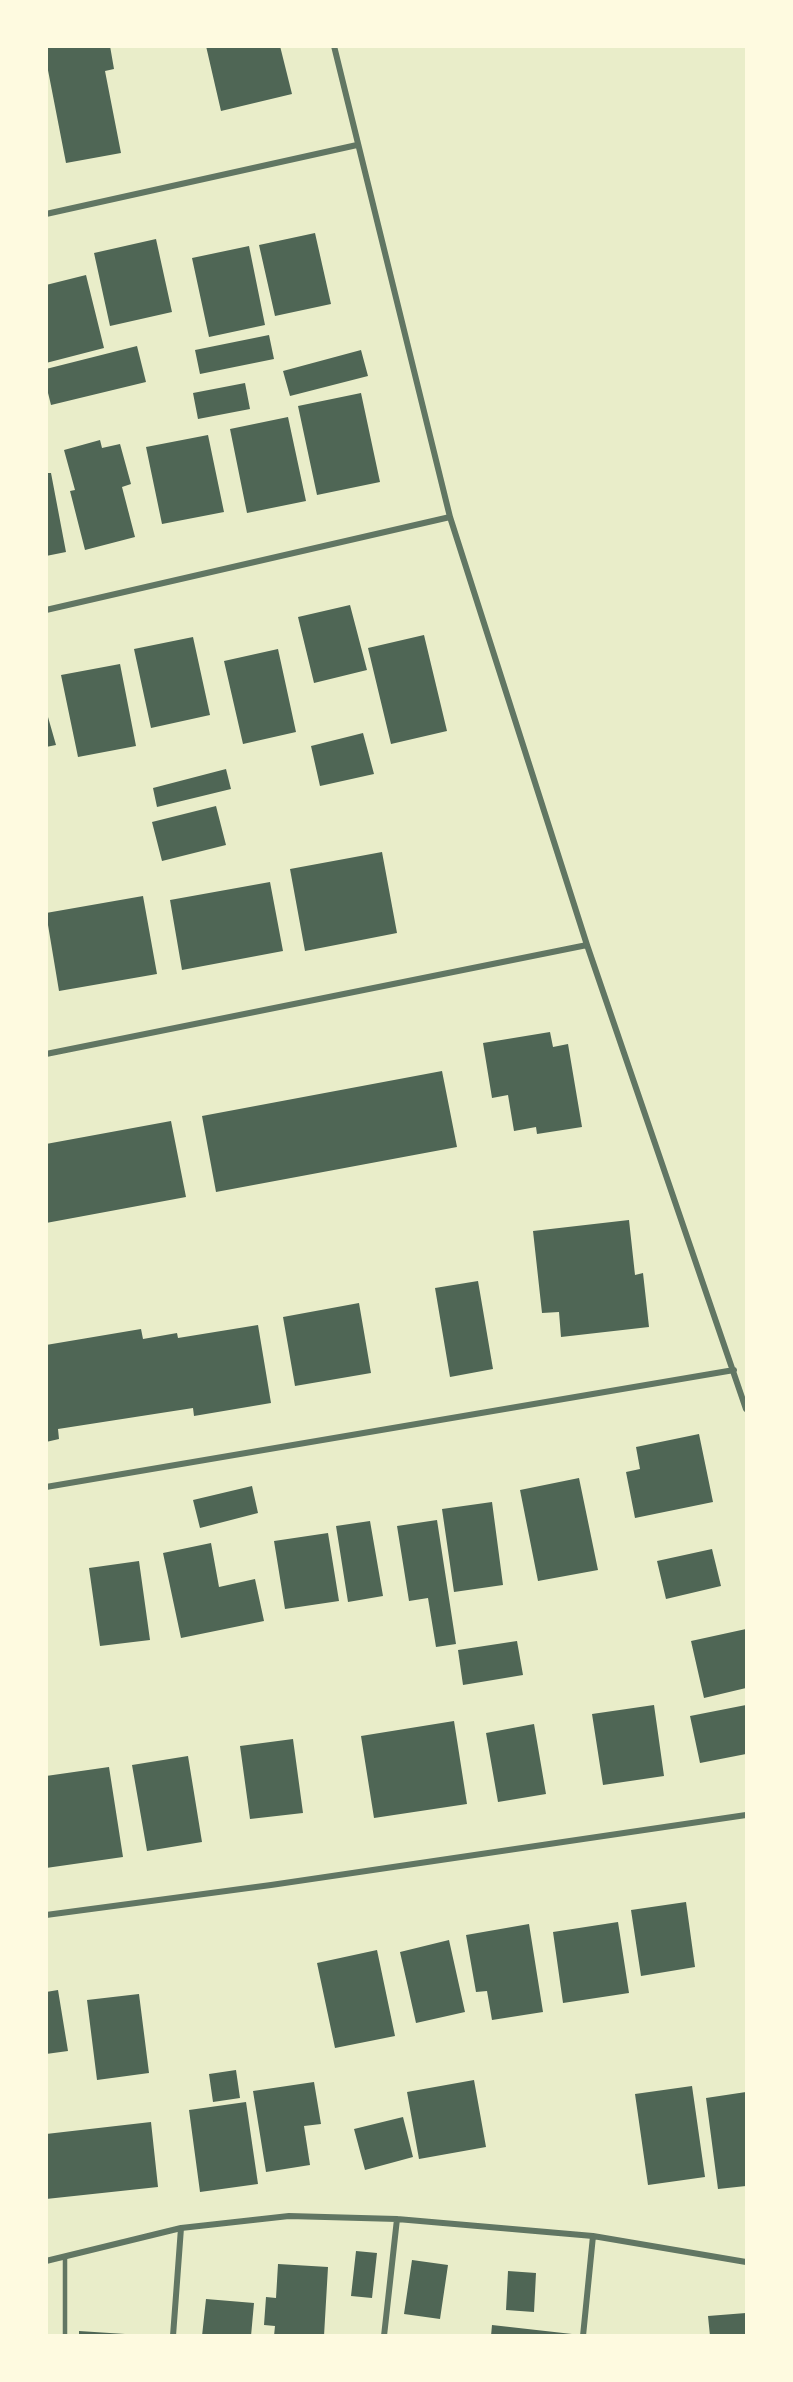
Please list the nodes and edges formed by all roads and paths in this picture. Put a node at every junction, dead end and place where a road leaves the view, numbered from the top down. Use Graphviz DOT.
graph roads {
  1 [pos="334,46"];
  2 [pos="357,145"];
  3 [pos="46,214"];
  4 [pos="450,517"];
  5 [pos="46,610"];
  6 [pos="587,945"];
  7 [pos="46,1054"];
  8 [pos="734,1370"];
  9 [pos="747,1409"];
  10 [pos="46,1487"];
  11 [pos="747,1815"];
  12 [pos="46,1916"];
  13 [pos="397,2219"];
  14 [pos="181,2228"];
  15 [pos="593,2236"];
  16 [pos="65,2257"];
  17 [pos="46,2261"];
  18 [pos="747,2262"];
  19 [pos="65,2336"];
  20 [pos="173,2336"];
  21 [pos="384,2336"];
  22 [pos="583,2336"];
  1 -- 2 [label="street"];
  2 -- 3 [label="street"];
  2 -- 4 [label="street"];
  4 -- 5 [label="street"];
  4 -- 6 [label="street"];
  6 -- 7 [label="street"];
  6 -- 8 [label="street"];
  8 -- 9 [label="street"];
  8 -- 10 [label="street"];
  11 -- 12 [label="street"];
  13 -- 14 [label="street"];
  13 -- 15 [label="street"];
  13 -- 21 [label="street"];
  14 -- 16 [label="street"];
  14 -- 20 [label="street"];
  15 -- 18 [label="street"];
  15 -- 22 [label="street"];
  16 -- 17 [label="street"];
  16 -- 19 [label="lane"];
}
